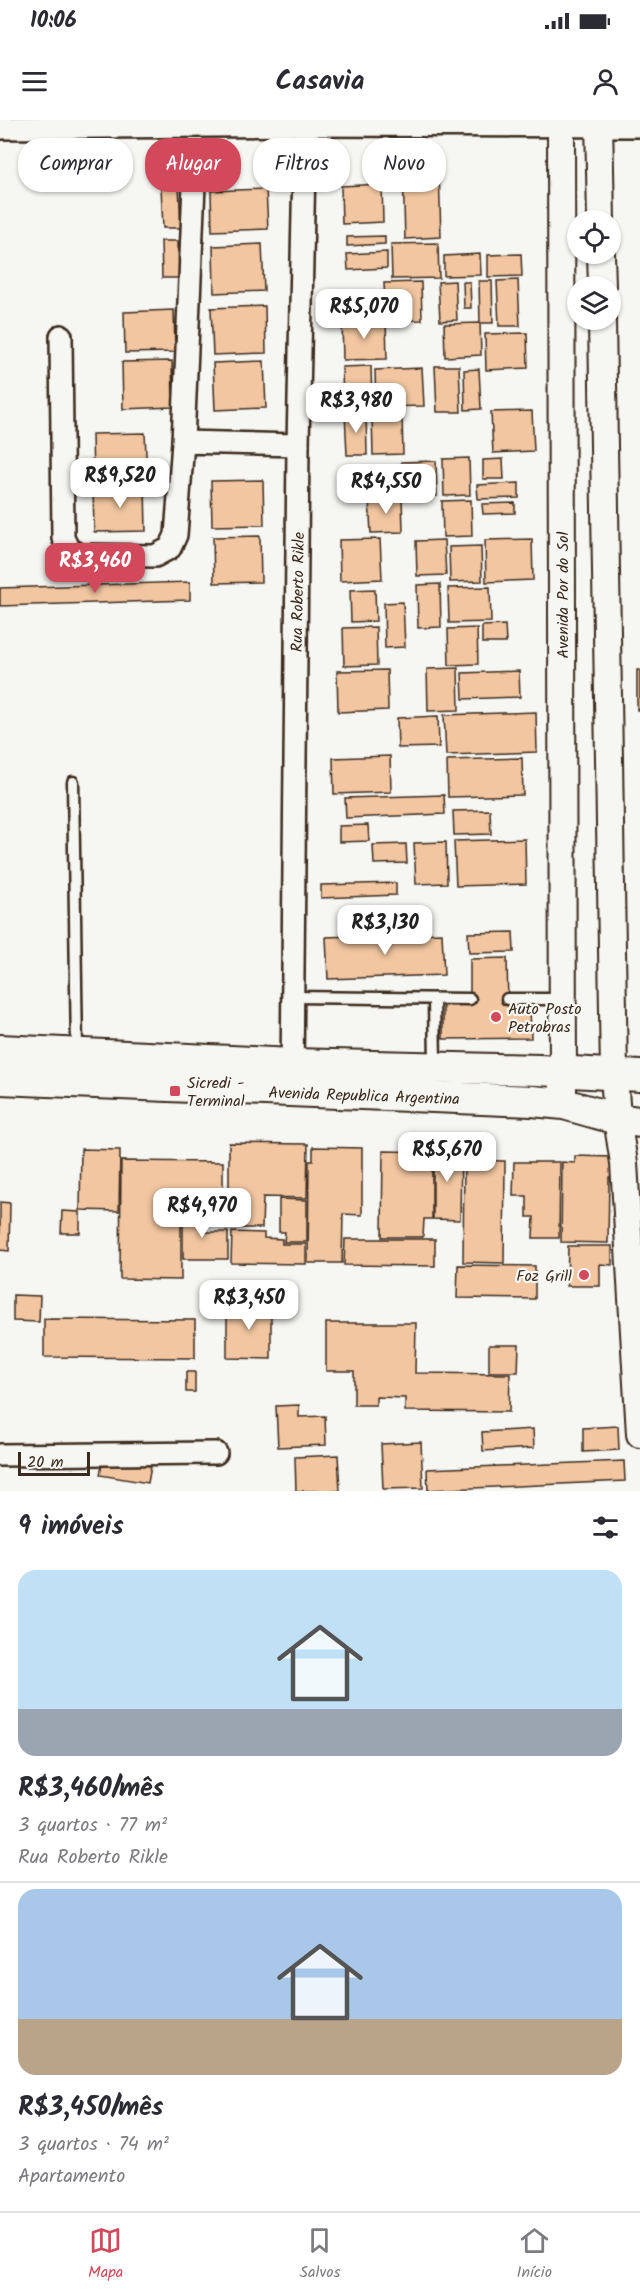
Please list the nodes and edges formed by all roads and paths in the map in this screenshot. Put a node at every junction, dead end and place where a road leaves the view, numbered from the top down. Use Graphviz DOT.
graph roads {
  1 [pos="305,122"];
  2 [pos="561,123"];
  3 [pos="599,123"];
  4 [pos="27,124"];
  5 [pos="640,126"];
  6 [pos="0,128"];
  7 [pos="195,192"];
  8 [pos="601,210"];
  9 [pos="602,330"];
  10 [pos="61,336"];
  11 [pos="183,442"];
  12 [pos="298,445"];
  13 [pos="73,782"];
  14 [pos="292,997"];
  15 [pos="434,999"];
  16 [pos="470,999"];
  17 [pos="507,999"];
  18 [pos="563,999"];
  19 [pos="0,1050"];
  20 [pos="77,1054"];
  21 [pos="435,1067"];
  22 [pos="563,1071"];
  23 [pos="627,1075"];
  24 [pos="292,1078"];
  25 [pos="0,1079"];
  26 [pos="564,1104"];
  27 [pos="629,1120"];
  28 [pos="632,1163"];
  29 [pos="640,1434"];
  30 [pos="216,1453"];
  31 [pos="0,1455"];
  1 -- 2 [label="street"];
  1 -- 4 [label="street"];
  1 -- 12 [label="street, Rua Roberto Rikle"];
  2 -- 3 [label="street"];
  2 -- 18 [label="street, Avenida Por do Sol"];
  3 -- 5 [label="street"];
  3 -- 8 [label="street"];
  4 -- 6 [label="street"];
  7 -- 11 [label="street"];
  9 -- 23 [label="street"];
  10 -- 11 [label="street"];
  11 -- 12 [label="street"];
  12 -- 14 [label="street, Rua Roberto Rikle"];
  13 -- 20 [label="lane"];
  14 -- 15 [label="lane"];
  14 -- 24 [label="street, Rua Roberto Rikle"];
  15 -- 16 [label="lane"];
  15 -- 21 [label="lane"];
  17 -- 18 [label="lane"];
  18 -- 22 [label="street, Avenida Por do Sol"];
  19 -- 20 [label="main road, Avenida Republica Argentina"];
  20 -- 24 [label="main road, Avenida Republica Argentina"];
  21 -- 22 [label="main road, Avenida Republica Argentina"];
  21 -- 24 [label="main road, Avenida Republica Argentina"];
  22 -- 23 [label="main road, Avenida Republica Argentina"];
  22 -- 26 [label="street, Avenida Por do Sol"];
  23 -- 27 [label="street"];
  24 -- 25 [label="main road, Avenida Republica Argentina"];
  24 -- 26 [label="main road, Avenida Republica Argentina"];
  26 -- 27 [label="main road, Avenida Republica Argentina"];
  27 -- 28 [label="street"];
  28 -- 29 [label="street"];
  30 -- 31 [label="street"];
}
